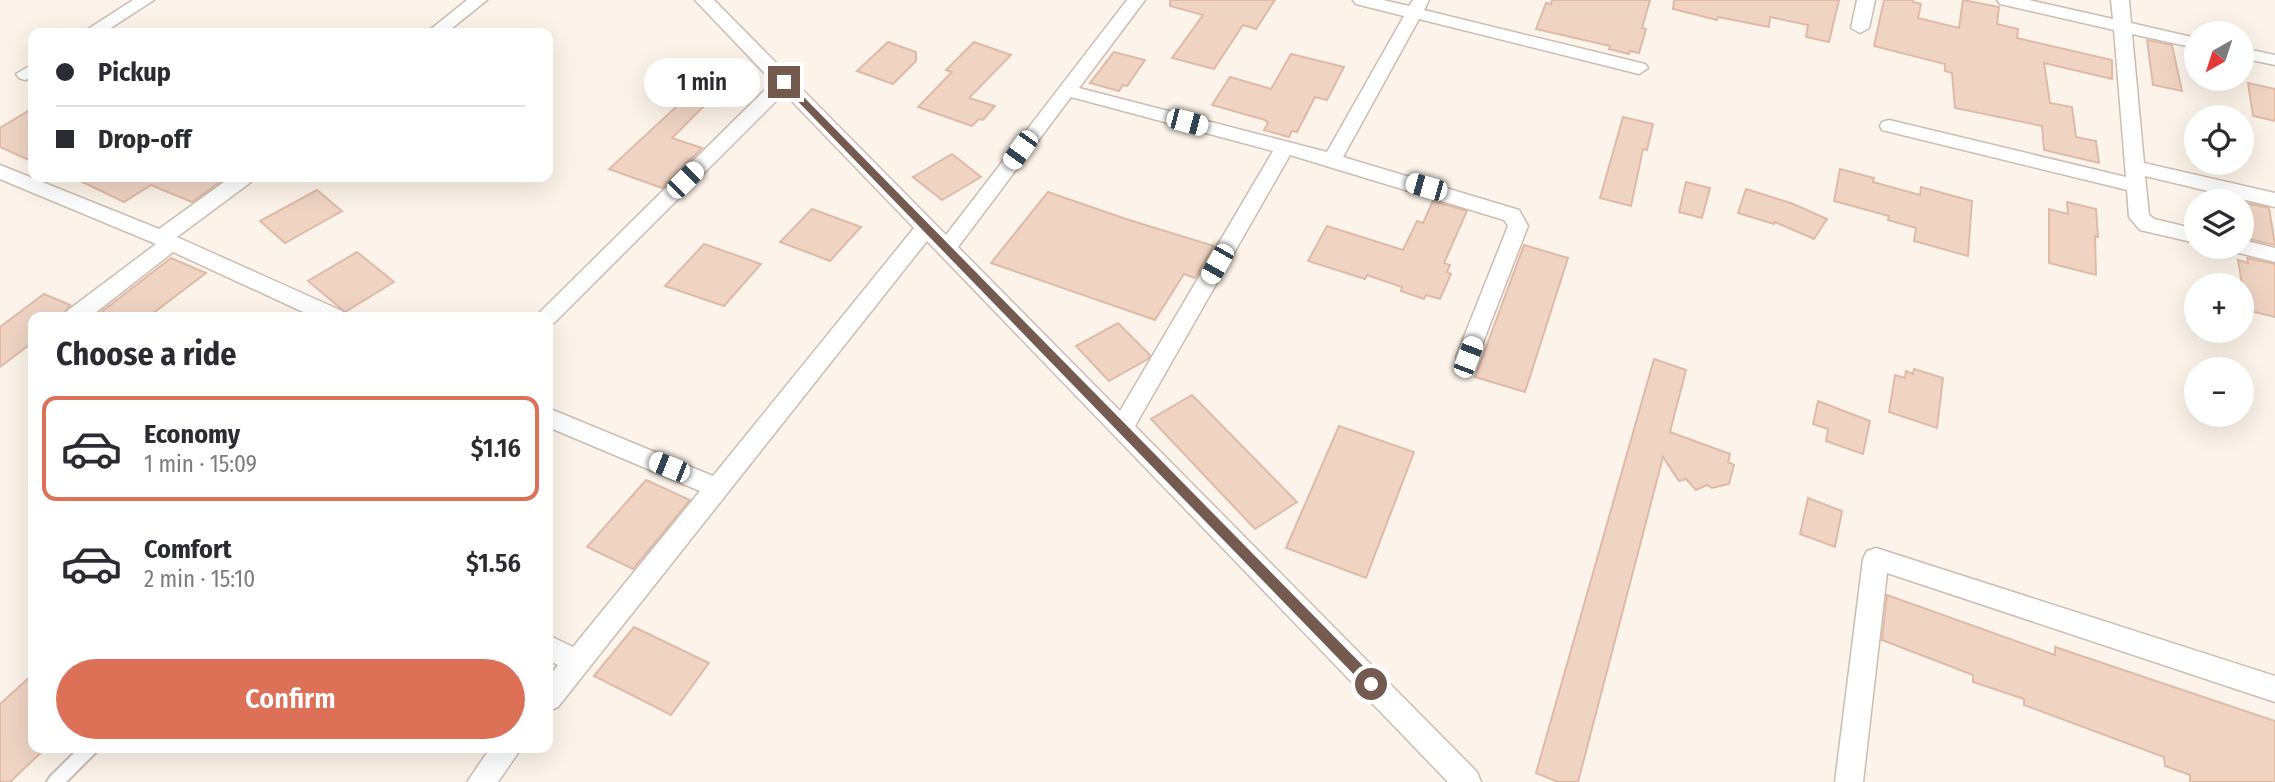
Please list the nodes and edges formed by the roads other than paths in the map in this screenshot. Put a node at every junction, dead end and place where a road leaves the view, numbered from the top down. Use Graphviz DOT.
graph roads {
  1 [pos="145,0"];
  2 [pos="478,0"];
  3 [pos="704,0"];
  4 [pos="1136,0"];
  5 [pos="1362,0"];
  6 [pos="1866,0"];
  7 [pos="2006,0"];
  8 [pos="2120,0"];
  9 [pos="1418,6"];
  10 [pos="2121,27"];
  11 [pos="99,28"];
  12 [pos="442,28"];
  13 [pos="1860,29"];
  14 [pos="2184,40"];
  15 [pos="2254,56"];
  16 [pos="2275,60"];
  17 [pos="1639,68"];
  18 [pos="784,82"];
  19 [pos="1065,90"];
  20 [pos="1889,126"];
  21 [pos="1285,147"];
  22 [pos="1332,160"];
  23 [pos="0,172"];
  24 [pos="2135,177"];
  25 [pos="238,182"];
  26 [pos="2275,200"];
  27 [pos="925,229"];
  28 [pos="2184,233"];
  29 [pos="166,241"];
  30 [pos="945,250"];
  31 [pos="2254,250"];
  32 [pos="2275,255"];
  33 [pos="81,312"];
  34 [pos="323,312"];
  35 [pos="551,312"];
  36 [pos="1468,357"];
  37 [pos="553,419"];
  38 [pos="1122,428"];
  39 [pos="717,488"];
  40 [pos="553,650"];
  41 [pos="577,662"];
  42 [pos="2275,689"];
  43 [pos="553,692"];
  44 [pos="85,753"];
  45 [pos="503,753"];
  46 [pos="55,782"];
  47 [pos="481,782"];
  48 [pos="1467,782"];
  49 [pos="1849,782"];
  1 -- 11 [label="street"];
  2 -- 12 [label="street"];
  3 -- 18 [label="street"];
  4 -- 19 [label="street"];
  5 -- 9 [label="street"];
  6 -- 13 [label="street"];
  7 -- 10 [label="street"];
  8 -- 10 [label="street"];
  9 -- 17 [label="street"];
  9 -- 22 [label="street"];
  10 -- 14 [label="street"];
  10 -- 24 [label="street"];
  15 -- 16 [label="street"];
  18 -- 27 [label="street"];
  18 -- 35 [label="street"];
  19 -- 21 [label="street"];
  19 -- 30 [label="street"];
  20 -- 24 [label="street"];
  21 -- 22 [label="street"];
  21 -- 38 [label="street"];
  22 -- 36 [label="street"];
  23 -- 29 [label="street"];
  24 -- 26 [label="street"];
  24 -- 28 [label="street"];
  25 -- 29 [label="street"];
  27 -- 30 [label="street"];
  27 -- 39 [label="street"];
  29 -- 33 [label="street"];
  29 -- 34 [label="street"];
  30 -- 38 [label="street"];
  31 -- 32 [label="street"];
  37 -- 39 [label="street"];
  38 -- 48 [label="street"];
  39 -- 41 [label="street"];
  40 -- 41 [label="street"];
  41 -- 43 [label="street"];
  42 -- 49 [label="street"];
  44 -- 46 [label="lane"];
  45 -- 47 [label="street"];
}
